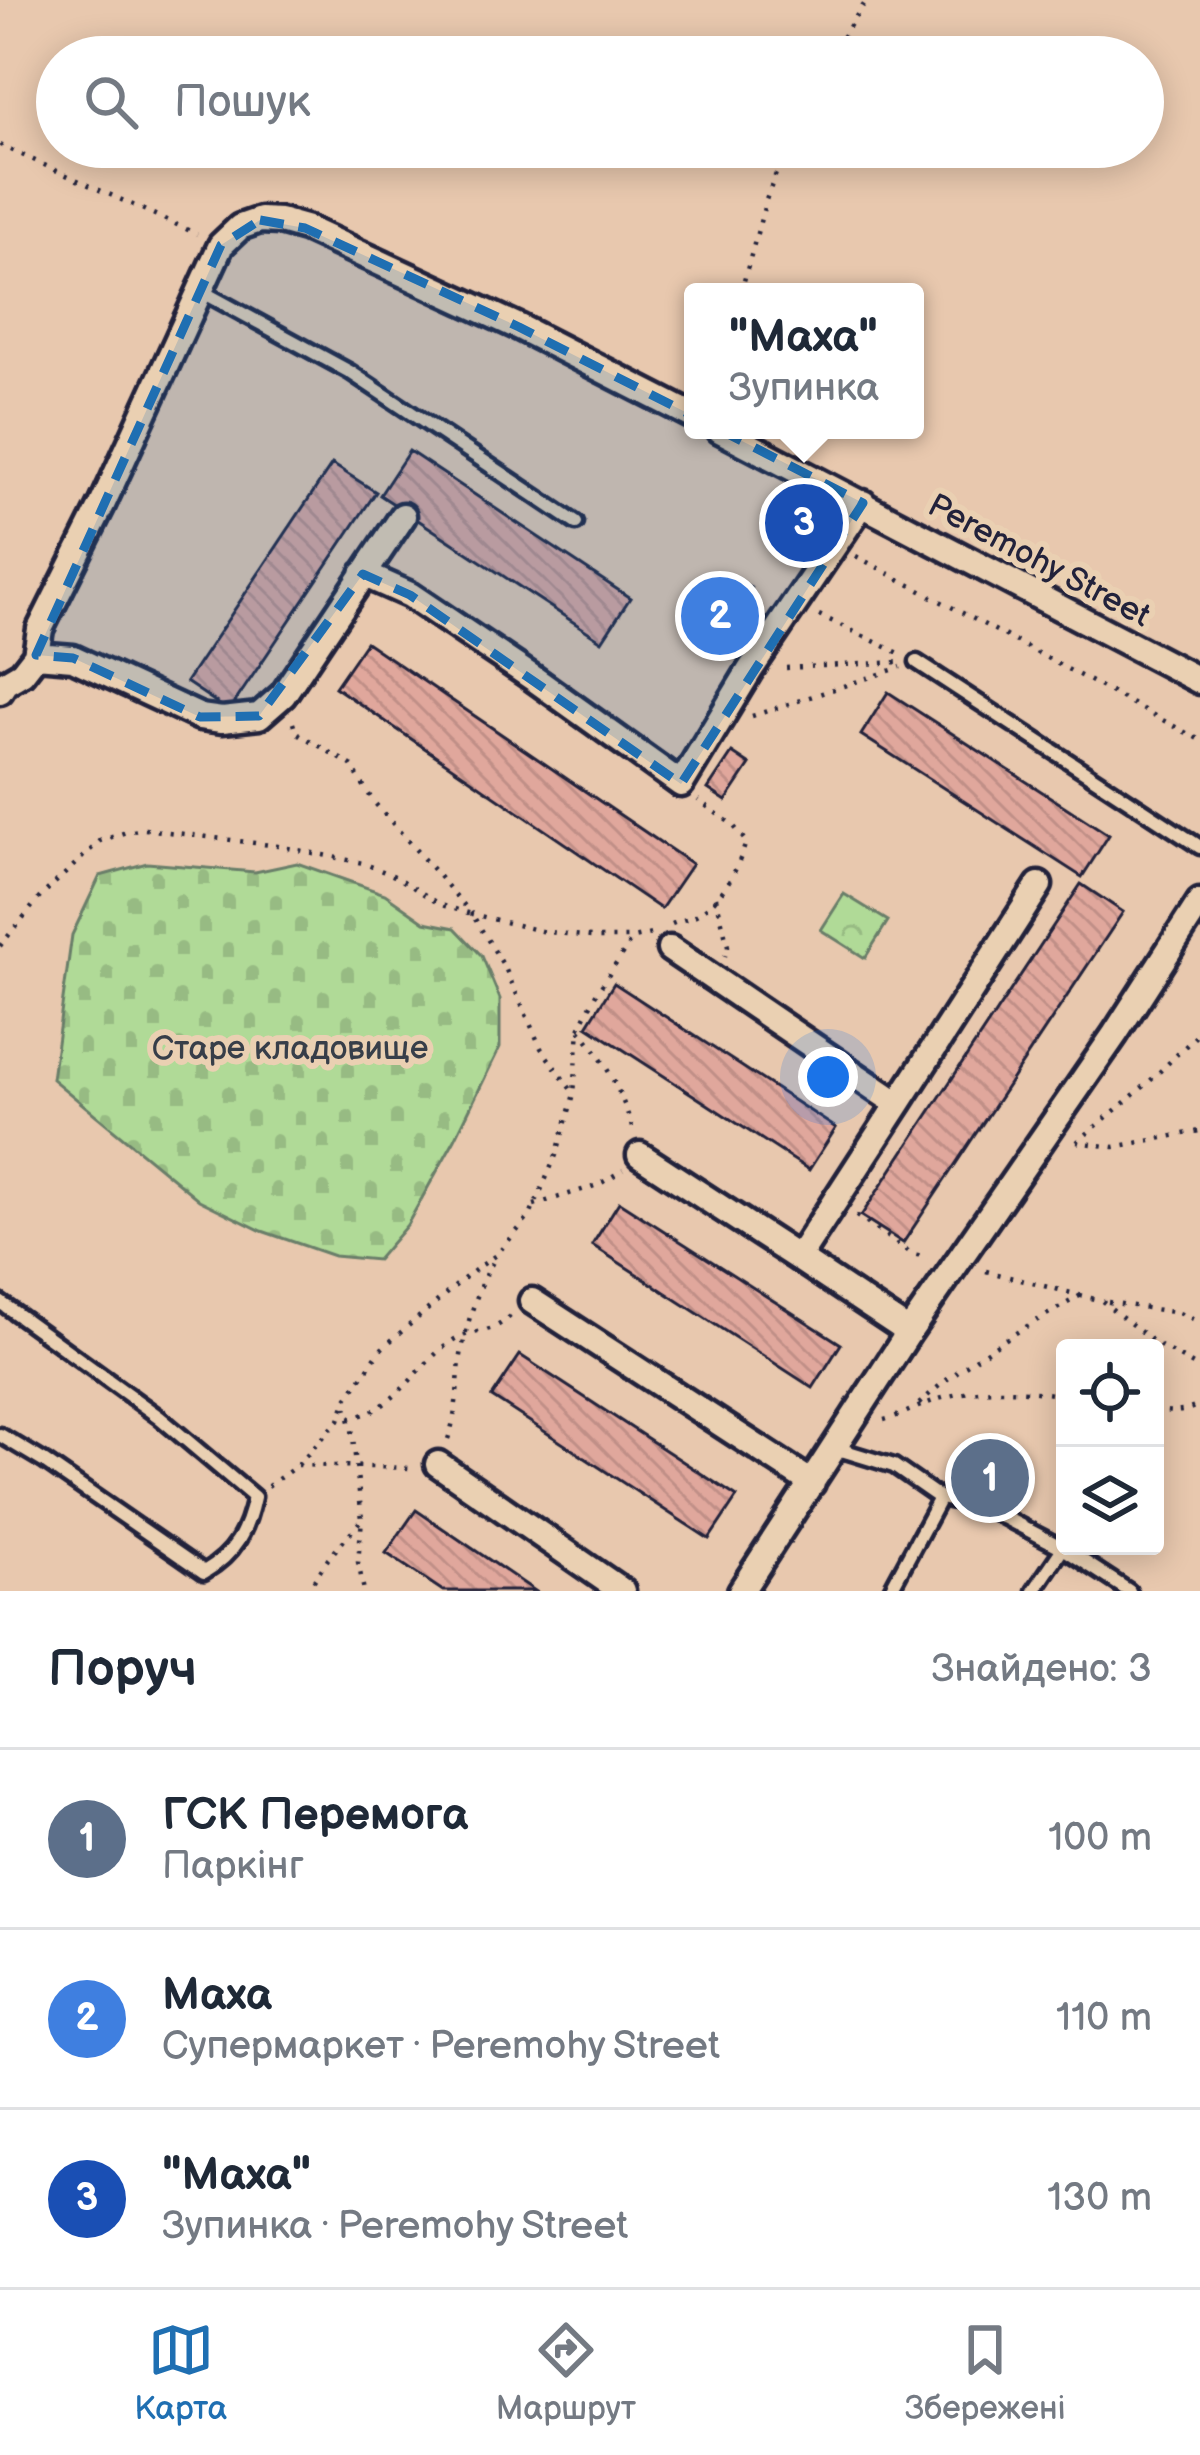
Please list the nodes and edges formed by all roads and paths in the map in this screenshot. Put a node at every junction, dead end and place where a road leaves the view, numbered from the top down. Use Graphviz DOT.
graph roads {
  1 [pos="867,0"];
  2 [pos="843,36"];
  3 [pos="0,145"];
  4 [pos="36,161"];
  5 [pos="51,168"];
  6 [pos="778,168"];
  7 [pos="221,245"];
  8 [pos="743,283"];
  9 [pos="200,290"];
  10 [pos="684,411"];
  11 [pos="738,439"];
  12 [pos="863,503"];
  13 [pos="403,516"];
  14 [pos="576,523"];
  15 [pos="834,544"];
  16 [pos="363,574"];
  17 [pos="794,603"];
  18 [pos="37,655"];
  19 [pos="917,662"];
  20 [pos="750,670"];
  21 [pos="1200,681"];
  22 [pos="0,691"];
  23 [pos="283,695"];
  24 [pos="715,728"];
  25 [pos="1200,740"];
  26 [pos="681,784"];
  27 [pos="1200,847"];
  28 [pos="1039,885"];
  29 [pos="716,897"];
  30 [pos="1200,902"];
  31 [pos="472,914"];
  32 [pos="663,936"];
  33 [pos="633,938"];
  34 [pos="0,946"];
  35 [pos="717,980"];
  36 [pos="579,1029"];
  37 [pos="1200,1032"];
  38 [pos="574,1094"];
  39 [pos="898,1103"];
  40 [pos="1200,1131"];
  41 [pos="640,1155"];
  42 [pos="834,1202"];
  43 [pos="534,1205"];
  44 [pos="496,1254"];
  45 [pos="798,1258"];
  46 [pos="956,1265"];
  47 [pos="1084,1294"];
  48 [pos="532,1301"];
  49 [pos="1102,1301"];
  50 [pos="0,1302"];
  51 [pos="1200,1322"];
  52 [pos="909,1332"];
  53 [pos="466,1335"];
  54 [pos="1200,1370"];
  55 [pos="1056,1395"];
  56 [pos="345,1402"];
  57 [pos="1200,1404"];
  58 [pos="916,1407"];
  59 [pos="1164,1410"];
  60 [pos="350,1418"];
  61 [pos="0,1435"];
  62 [pos="842,1438"];
  63 [pos="438,1464"];
  64 [pos="298,1465"];
  65 [pos="356,1465"];
  66 [pos="812,1483"];
  67 [pos="254,1497"];
  68 [pos="940,1498"];
  69 [pos="362,1519"];
  70 [pos="1056,1544"];
  71 [pos="1058,1555"];
  72 [pos="1074,1555"];
  73 [pos="307,1591"];
  74 [pos="364,1591"];
  75 [pos="622,1591"];
  76 [pos="741,1591"];
  77 [pos="890,1591"];
  78 [pos="1034,1591"];
  79 [pos="1129,1591"];
  1 -- 2 [label="path"];
  3 -- 4 [label="path"];
  5 -- 7 [label="path"];
  6 -- 8 [label="path"];
  7 -- 9 [label="street"];
  7 -- 10 [label="street"];
  9 -- 14 [label="lane"];
  9 -- 18 [label="street"];
  11 -- 12 [label="street, Peremohy Street"];
  12 -- 15 [label="street"];
  12 -- 21 [label="street, Peremohy Street"];
  13 -- 16 [label="street"];
  15 -- 17 [label="street"];
  15 -- 25 [label="path"];
  16 -- 23 [label="street"];
  16 -- 26 [label="street"];
  17 -- 19 [label="path"];
  17 -- 20 [label="street"];
  18 -- 22 [label="street"];
  18 -- 23 [label="street"];
  19 -- 20 [label="path"];
  19 -- 24 [label="path"];
  19 -- 27 [label="lane"];
  20 -- 24 [label="street"];
  23 -- 31 [label="path"];
  24 -- 26 [label="street"];
  26 -- 29 [label="path"];
  28 -- 39 [label="street"];
  29 -- 32 [label="path"];
  29 -- 35 [label="path"];
  30 -- 46 [label="street"];
  31 -- 33 [label="path"];
  31 -- 34 [label="path"];
  31 -- 38 [label="path"];
  32 -- 33 [label="path"];
  32 -- 35 [label="street"];
  33 -- 36 [label="path"];
  35 -- 39 [label="street"];
  36 -- 38 [label="path"];
  36 -- 41 [label="path"];
  37 -- 40 [label="path"];
  38 -- 43 [label="path"];
  39 -- 42 [label="street"];
  41 -- 43 [label="path"];
  41 -- 45 [label="street"];
  42 -- 45 [label="street"];
  42 -- 46 [label="path"];
  43 -- 44 [label="path"];
  44 -- 53 [label="path"];
  44 -- 56 [label="path"];
  45 -- 52 [label="street"];
  46 -- 47 [label="path"];
  46 -- 52 [label="street"];
  47 -- 49 [label="path"];
  47 -- 58 [label="path"];
  48 -- 53 [label="path"];
  48 -- 66 [label="street"];
  49 -- 51 [label="path"];
  49 -- 54 [label="path"];
  50 -- 67 [label="lane"];
  52 -- 62 [label="street"];
  53 -- 60 [label="path"];
  53 -- 63 [label="path"];
  55 -- 58 [label="path"];
  56 -- 60 [label="path"];
  56 -- 64 [label="path"];
  57 -- 59 [label="path"];
  58 -- 62 [label="path"];
  60 -- 65 [label="path"];
  61 -- 67 [label="lane"];
  62 -- 66 [label="street"];
  62 -- 68 [label="lane"];
  63 -- 65 [label="path"];
  63 -- 75 [label="street"];
  64 -- 65 [label="path"];
  64 -- 67 [label="path"];
  65 -- 69 [label="path"];
  66 -- 76 [label="street"];
  68 -- 70 [label="lane"];
  68 -- 77 [label="lane"];
  69 -- 73 [label="path"];
  69 -- 74 [label="path"];
  71 -- 78 [label="lane"];
  72 -- 79 [label="lane"];
}
